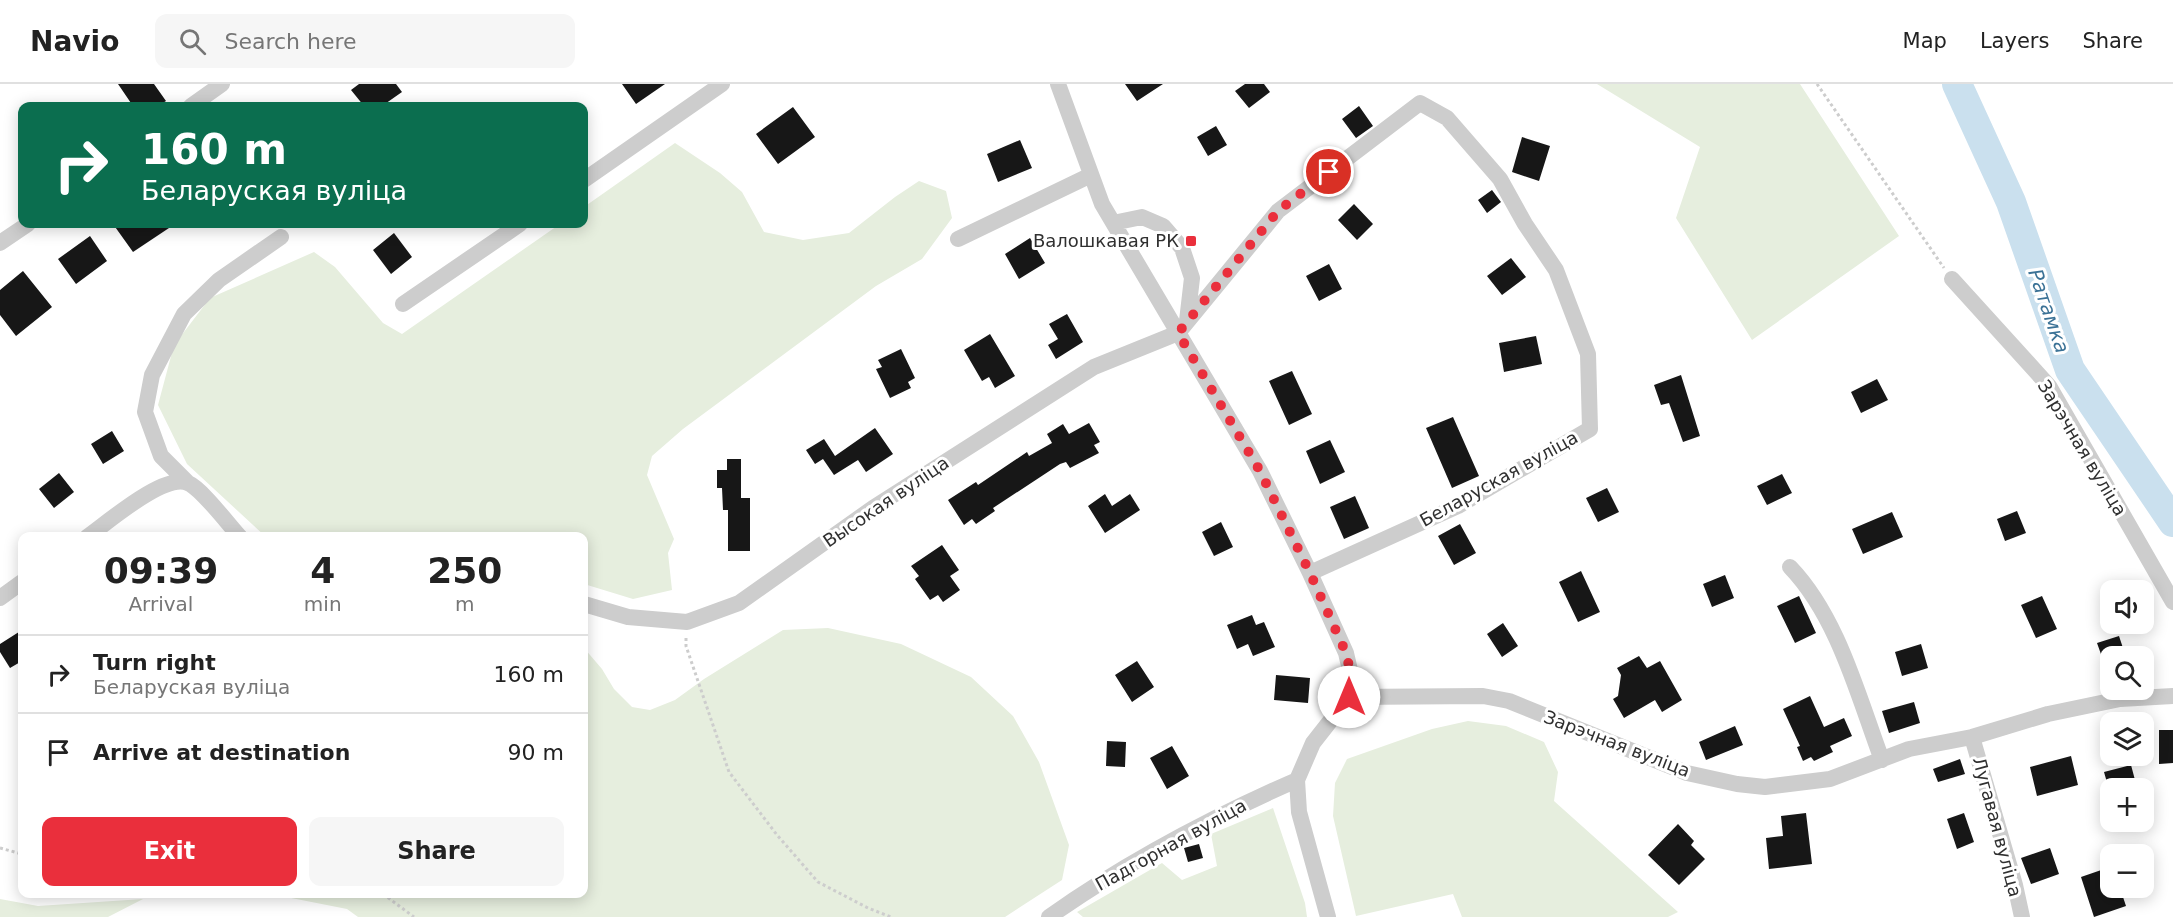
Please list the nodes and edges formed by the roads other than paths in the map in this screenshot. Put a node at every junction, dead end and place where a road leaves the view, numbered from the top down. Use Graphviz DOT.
graph roads {
  1 [pos="722,84"];
  2 [pos="1058,84"];
  3 [pos="212,87"];
  4 [pos="195,102"];
  5 [pos="1091,175"];
  6 [pos="588,177"];
  7 [pos="1113,223"];
  8 [pos="22,228"];
  9 [pos="514,228"];
  10 [pos="281,237"];
  11 [pos="958,240"];
  12 [pos="0,243"];
  13 [pos="1952,279"];
  14 [pos="403,304"];
  15 [pos="1183,328"];
  16 [pos="192,486"];
  17 [pos="94,532"];
  18 [pos="235,532"];
  19 [pos="1790,567"];
  20 [pos="1310,573"];
  21 [pos="18,585"];
  22 [pos="0,598"];
  23 [pos="2173,602"];
  24 [pos="588,605"];
  25 [pos="2173,696"];
  26 [pos="1349,697"];
  27 [pos="1972,736"];
  28 [pos="1882,760"];
  29 [pos="1297,780"];
  30 [pos="1049,917"];
  31 [pos="1328,917"];
  32 [pos="2022,917"];
  1 -- 6 [label="street"];
  2 -- 5 [label="street"];
  3 -- 4 [label="street"];
  5 -- 7 [label="street"];
  5 -- 11 [label="street"];
  7 -- 15 [label="street"];
  7 -- 15 [label="street"];
  8 -- 12 [label="street"];
  9 -- 14 [label="street"];
  10 -- 16 [label="street"];
  13 -- 23 [label="street, Зарэчная вуліца"];
  15 -- 20 [label="street"];
  15 -- 20 [label="street, Беларуская вуліца"];
  15 -- 24 [label="street, Высокая вуліца"];
  16 -- 17 [label="street"];
  16 -- 18 [label="street"];
  19 -- 28 [label="street"];
  20 -- 26 [label="street"];
  21 -- 22 [label="street"];
  25 -- 27 [label="street, Зарэчная вуліца"];
  26 -- 28 [label="street, Зарэчная вуліца"];
  26 -- 29 [label="street"];
  27 -- 28 [label="street, Зарэчная вуліца"];
  27 -- 32 [label="street, Лугавая вуліца"];
  29 -- 30 [label="street, Падгорная вуліца"];
  29 -- 31 [label="street"];
}
